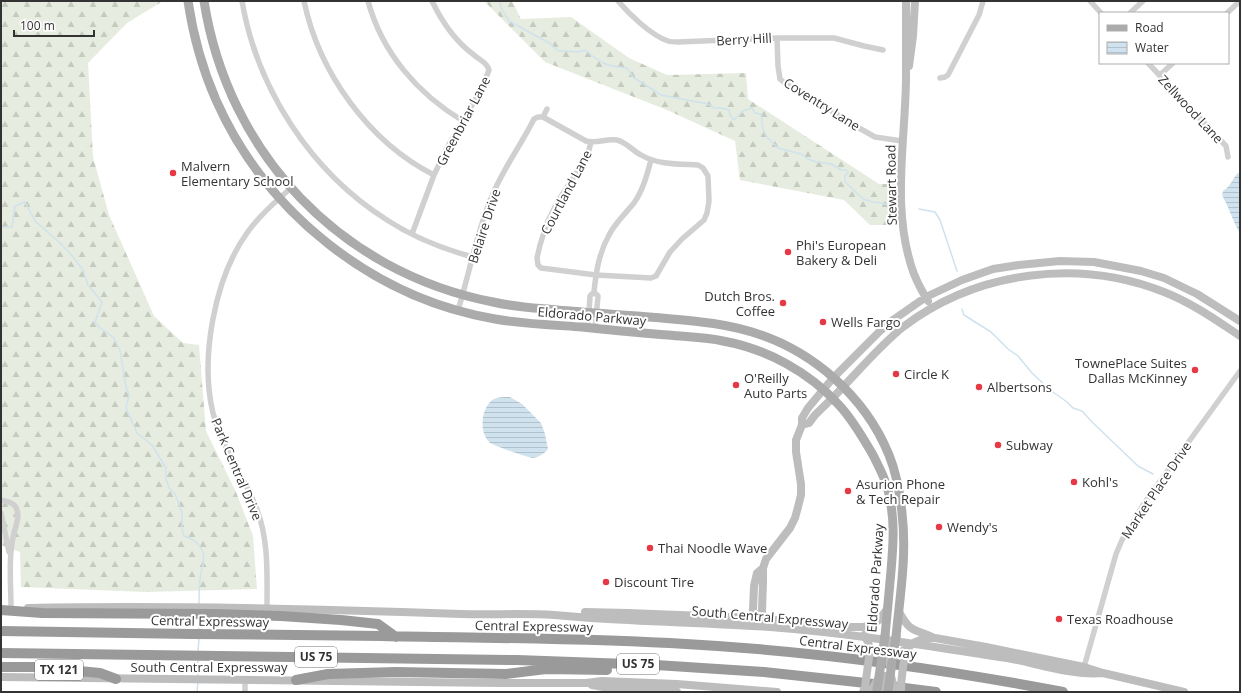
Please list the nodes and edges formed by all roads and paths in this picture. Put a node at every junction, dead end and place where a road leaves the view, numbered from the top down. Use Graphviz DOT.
graph roads {
  1 [pos="189,1"];
  2 [pos="204,1"];
  3 [pos="242,1"];
  4 [pos="304,1"];
  5 [pos="368,1"];
  6 [pos="432,1"];
  7 [pos="618,1"];
  8 [pos="906,1"];
  9 [pos="915,1"];
  10 [pos="983,1"];
  11 [pos="1090,1"];
  12 [pos="1143,1"];
  13 [pos="1240,1"];
  14 [pos="1100,12"];
  15 [pos="1131,12"];
  16 [pos="1228,12"];
  17 [pos="777,38"];
  18 [pos="883,50"];
  19 [pos="1149,64"];
  20 [pos="1172,64"];
  21 [pos="1160,75"];
  22 [pos="940,78"];
  23 [pos="906,80"];
  24 [pos="547,110"];
  25 [pos="544,117"];
  26 [pos="463,121"];
  27 [pos="902,141"];
  28 [pos="591,142"];
  29 [pos="1228,157"];
  30 [pos="651,160"];
  31 [pos="434,175"];
  32 [pos="291,188"];
  33 [pos="279,198"];
  34 [pos="412,234"];
  35 [pos="473,257"];
  36 [pos="1074,261"];
  37 [pos="386,265"];
  38 [pos="1075,274"];
  39 [pos="596,275"];
  40 [pos="378,278"];
  41 [pos="462,295"];
  42 [pos="926,297"];
  43 [pos="932,307"];
  44 [pos="458,310"];
  45 [pos="593,313"];
  46 [pos="693,321"];
  47 [pos="1240,321"];
  48 [pos="591,328"];
  49 [pos="753,332"];
  50 [pos="876,335"];
  51 [pos="1240,336"];
  52 [pos="691,337"];
  53 [pos="702,338"];
  54 [pos="884,345"];
  55 [pos="1240,371"];
  56 [pos="833,378"];
  57 [pos="843,387"];
  58 [pos="824,390"];
  59 [pos="832,398"];
  60 [pos="802,426"];
  61 [pos="868,446"];
  62 [pos="1,500"];
  63 [pos="902,512"];
  64 [pos="1,513"];
  65 [pos="892,513"];
  66 [pos="10,556"];
  67 [pos="904,558"];
  68 [pos="267,608"];
  69 [pos="888,608"];
  70 [pos="4,609"];
  71 [pos="213,611"];
  72 [pos="899,612"];
  73 [pos="552,615"];
  74 [pos="756,618"];
  75 [pos="841,627"];
  76 [pos="1,631"];
  77 [pos="862,634"];
  78 [pos="396,637"];
  79 [pos="935,638"];
  80 [pos="910,646"];
  81 [pos="1,653"];
  82 [pos="656,665"];
  83 [pos="1,667"];
  84 [pos="886,667"];
  85 [pos="1084,667"];
  86 [pos="1103,673"];
  87 [pos="1,677"];
  88 [pos="116,679"];
  89 [pos="245,679"];
  90 [pos="296,680"];
  91 [pos="586,683"];
  92 [pos="245,692"];
  93 [pos="677,692"];
  94 [pos="777,692"];
  95 [pos="863,692"];
  96 [pos="880,692"];
  97 [pos="895,692"];
  98 [pos="901,692"];
  99 [pos="936,692"];
  100 [pos="1063,692"];
  101 [pos="1184,692"];
  1 -- 33 [label="main road, Eldorado Parkway"];
  2 -- 32 [label="main road, Eldorado Parkway"];
  3 -- 34 [label="street"];
  4 -- 31 [label="street"];
  5 -- 26 [label="street"];
  6 -- 26 [label="street, Greenbriar Lane"];
  7 -- 17 [label="street, Berry Hill"];
  8 -- 23 [label="main road, Stewart Road"];
  9 -- 23 [label="main road, Stewart Road"];
  10 -- 22 [label="street"];
  11 -- 14 [label="street"];
  12 -- 15 [label="street"];
  13 -- 16 [label="street"];
  17 -- 18 [label="street, Berry Hill"];
  17 -- 27 [label="street, Coventry Lane"];
  19 -- 21 [label="street, Zellwood Lane"];
  20 -- 21 [label="street"];
  21 -- 29 [label="street, Zellwood Lane"];
  23 -- 27 [label="main road, Stewart Road"];
  24 -- 25 [label="street"];
  25 -- 28 [label="street"];
  25 -- 35 [label="street, Belaire Drive"];
  26 -- 31 [label="street, Greenbriar Lane"];
  27 -- 42 [label="main road, Stewart Road"];
  28 -- 30 [label="street"];
  28 -- 39 [label="street, Courtland Lane"];
  30 -- 39 [label="street"];
  30 -- 39 [label="street"];
  31 -- 34 [label="street, Greenbriar Lane"];
  32 -- 33 [label="street, Park Central Drive"];
  32 -- 37 [label="main road, Eldorado Parkway"];
  33 -- 40 [label="main road, Eldorado Parkway"];
  33 -- 68 [label="street, Park Central Drive"];
  34 -- 35 [label="street"];
  35 -- 41 [label="street, Belaire Drive"];
  36 -- 38 [label="main road"];
  36 -- 42 [label="main road"];
  36 -- 47 [label="main road"];
  37 -- 40 [label="main road"];
  37 -- 41 [label="main road, Eldorado Parkway"];
  38 -- 43 [label="main road"];
  38 -- 51 [label="main road"];
  39 -- 45 [label="street"];
  40 -- 44 [label="main road, Eldorado Parkway"];
  41 -- 44 [label="street, Belaire Drive"];
  41 -- 45 [label="main road, Eldorado Parkway"];
  42 -- 43 [label="main road, Stewart Road"];
  42 -- 50 [label="main road"];
  43 -- 54 [label="main road"];
  44 -- 48 [label="main road, Eldorado Parkway"];
  45 -- 46 [label="main road, Eldorado Parkway"];
  45 -- 48 [label="street"];
  46 -- 49 [label="main road, Eldorado Parkway"];
  46 -- 52 [label="main road"];
  48 -- 52 [label="main road, Eldorado Parkway"];
  49 -- 53 [label="main road"];
  49 -- 56 [label="main road, Eldorado Parkway"];
  50 -- 54 [label="main road"];
  50 -- 56 [label="main road"];
  52 -- 53 [label="main road, Eldorado Parkway"];
  53 -- 58 [label="main road, Eldorado Parkway"];
  54 -- 57 [label="main road"];
  55 -- 85 [label="street, Market Place Drive"];
  56 -- 57 [label="main road, Eldorado Parkway"];
  56 -- 58 [label="main road"];
  57 -- 59 [label="main road"];
  57 -- 63 [label="main road, Eldorado Parkway"];
  58 -- 59 [label="main road, Eldorado Parkway"];
  58 -- 60 [label="main road"];
  59 -- 60 [label="main road"];
  59 -- 61 [label="main road, Eldorado Parkway"];
  60 -- 74 [label="main road"];
  61 -- 63 [label="main road"];
  61 -- 65 [label="main road, Eldorado Parkway"];
  62 -- 66 [label="street"];
  63 -- 67 [label="main road, Eldorado Parkway"];
  64 -- 66 [label="street"];
  65 -- 67 [label="main road"];
  65 -- 69 [label="main road, Eldorado Parkway"];
  66 -- 70 [label="street"];
  67 -- 72 [label="main road, Eldorado Parkway"];
  68 -- 71 [label="main road, South Central Expressway"];
  68 -- 73 [label="main road, South Central Expressway"];
  69 -- 75 [label="main road"];
  69 -- 84 [label="main road, Eldorado Parkway, bridge"];
  70 -- 71 [label="highway"];
  71 -- 78 [label="highway"];
  72 -- 79 [label="main road"];
  72 -- 84 [label="main road, Eldorado Parkway, bridge"];
  73 -- 74 [label="main road, South Central Expressway"];
  73 -- 86 [label="main road, South Central Expressway"];
  74 -- 75 [label="main road, South Central Expressway"];
  75 -- 77 [label="main road"];
  76 -- 78 [label="highway, Central Expressway / US 75"];
  77 -- 84 [label="main road, bridge"];
  77 -- 95 [label="main road, bridge"];
  78 -- 100 [label="highway, Central Expressway / US 75"];
  79 -- 80 [label="main road, bridge"];
  79 -- 85 [label="main road, South Central Expressway"];
  80 -- 84 [label="main road"];
  80 -- 98 [label="main road, bridge"];
  81 -- 82 [label="highway, US 75"];
  82 -- 90 [label="highway"];
  82 -- 99 [label="highway, US 75"];
  83 -- 88 [label="highway, TX 121"];
  84 -- 96 [label="main road, Eldorado Parkway, bridge"];
  84 -- 96 [label="main road, bridge"];
  84 -- 97 [label="main road, bridge"];
  85 -- 86 [label="main road, South Central Expressway"];
  86 -- 101 [label="main road, South Central Expressway"];
  87 -- 88 [label="main road, South Central Expressway"];
  88 -- 89 [label="main road, South Central Expressway"];
  89 -- 90 [label="main road, South Central Expressway"];
  89 -- 92 [label="street"];
  90 -- 91 [label="main road, South Central Expressway"];
  91 -- 93 [label="main road, South Central Expressway"];
  91 -- 94 [label="main road, South Central Expressway"];
}
